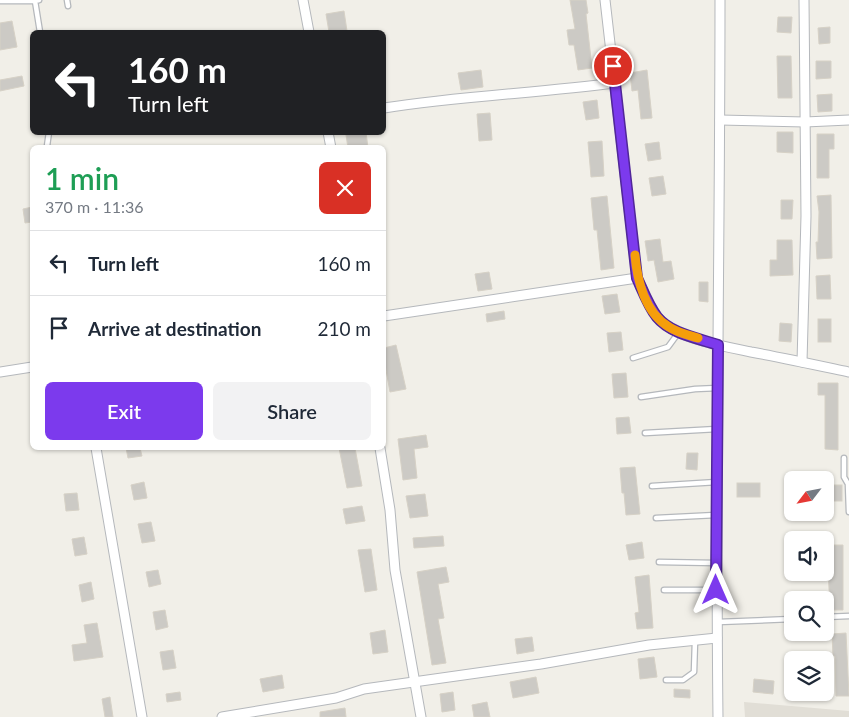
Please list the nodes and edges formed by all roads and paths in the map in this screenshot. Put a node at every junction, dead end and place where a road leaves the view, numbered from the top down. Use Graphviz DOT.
graph roads {
  1 [pos="67,0"];
  2 [pos="303,0"];
  3 [pos="605,0"];
  4 [pos="720,0"];
  5 [pos="804,0"];
  6 [pos="0,1"];
  7 [pos="37,1"];
  8 [pos="68,6"];
  9 [pos="40,30"];
  10 [pos="309,30"];
  11 [pos="615,83"];
  12 [pos="386,108"];
  13 [pos="720,120"];
  14 [pos="849,120"];
  15 [pos="805,122"];
  16 [pos="637,278"];
  17 [pos="386,316"];
  18 [pos="679,332"];
  19 [pos="718,345"];
  20 [pos="633,358"];
  21 [pos="802,362"];
  22 [pos="30,367"];
  23 [pos="0,372"];
  24 [pos="849,372"];
  25 [pos="718,388"];
  26 [pos="641,397"];
  27 [pos="717,429"];
  28 [pos="645,434"];
  29 [pos="96,450"];
  30 [pos="380,450"];
  31 [pos="844,458"];
  32 [pos="717,482"];
  33 [pos="652,486"];
  34 [pos="849,512"];
  35 [pos="716,515"];
  36 [pos="656,518"];
  37 [pos="659,562"];
  38 [pos="716,563"];
  39 [pos="664,590"];
  40 [pos="716,590"];
  41 [pos="849,616"];
  42 [pos="834,617"];
  43 [pos="784,618"];
  44 [pos="716,622"];
  45 [pos="717,638"];
  46 [pos="695,639"];
  47 [pos="666,680"];
  48 [pos="414,682"];
  49 [pos="142,717"];
  50 [pos="222,717"];
  51 [pos="421,717"];
  52 [pos="718,717"];
  1 -- 8 [label="lane"];
  2 -- 10 [label="street"];
  3 -- 11 [label="street"];
  4 -- 13 [label="street"];
  5 -- 15 [label="street"];
  6 -- 7 [label="lane"];
  7 -- 9 [label="lane"];
  11 -- 12 [label="street"];
  11 -- 16 [label="street"];
  13 -- 15 [label="street"];
  13 -- 19 [label="street"];
  14 -- 15 [label="street"];
  15 -- 21 [label="street"];
  16 -- 17 [label="street"];
  16 -- 18 [label="street"];
  18 -- 19 [label="street"];
  18 -- 20 [label="lane"];
  19 -- 21 [label="street"];
  19 -- 25 [label="street"];
  21 -- 24 [label="street"];
  22 -- 23 [label="street"];
  25 -- 26 [label="lane"];
  25 -- 27 [label="street"];
  27 -- 28 [label="lane"];
  27 -- 32 [label="street"];
  29 -- 49 [label="street"];
  30 -- 48 [label="street"];
  31 -- 34 [label="lane"];
  32 -- 33 [label="lane"];
  32 -- 35 [label="street"];
  35 -- 36 [label="lane"];
  35 -- 38 [label="street"];
  37 -- 38 [label="lane"];
  38 -- 40 [label="street"];
  39 -- 40 [label="lane"];
  40 -- 44 [label="street"];
  41 -- 42 [label="lane"];
  43 -- 44 [label="lane"];
  44 -- 45 [label="street"];
  45 -- 46 [label="street"];
  45 -- 52 [label="street"];
  46 -- 47 [label="lane"];
  46 -- 48 [label="street"];
  48 -- 50 [label="street"];
  48 -- 51 [label="street"];
}
